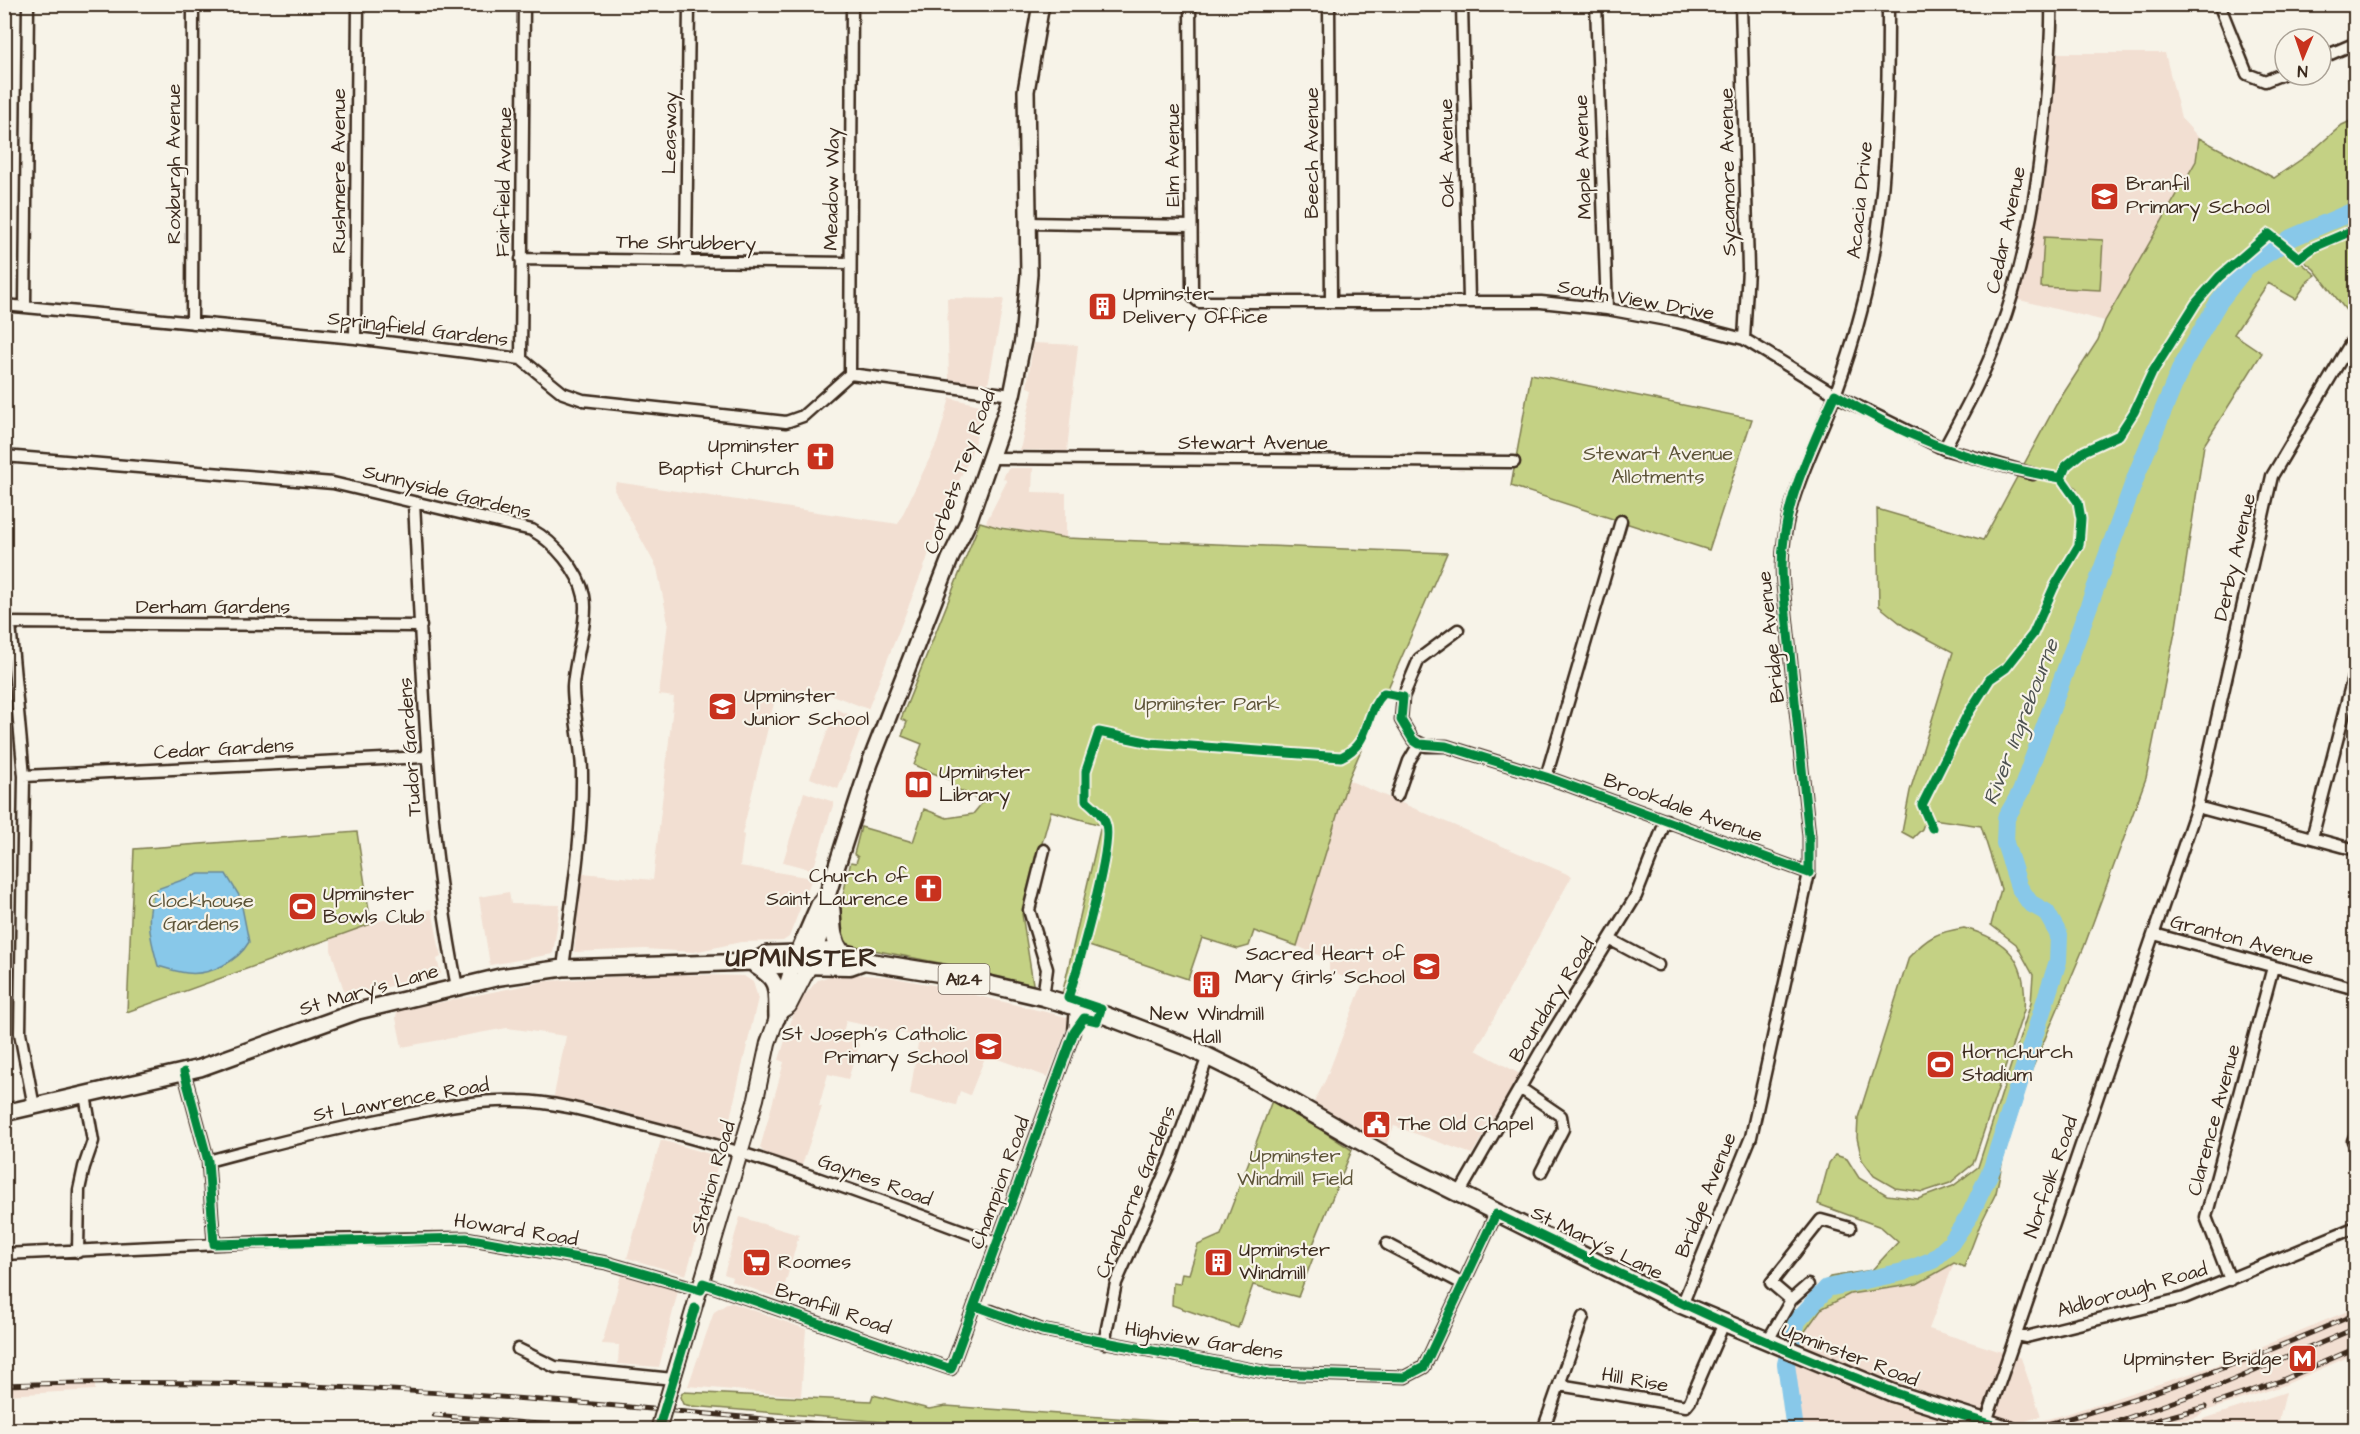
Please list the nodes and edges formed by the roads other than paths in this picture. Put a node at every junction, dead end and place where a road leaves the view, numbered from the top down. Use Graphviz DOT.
graph roads {
  1 [pos="28,4"];
  2 [pos="193,4"];
  3 [pos="358,4"];
  4 [pos="524,4"];
  5 [pos="689,4"];
  6 [pos="852,4"];
  7 [pos="1041,4"];
  8 [pos="1190,4"];
  9 [pos="1329,4"];
  10 [pos="1462,4"];
  11 [pos="1596,4"];
  12 [pos="1741,4"];
  13 [pos="1888,4"];
  14 [pos="2051,4"];
  15 [pos="2219,4"];
  16 [pos="2355,43"];
  17 [pos="2333,53"];
  18 [pos="2273,78"];
  19 [pos="1028,223"];
  20 [pos="1191,226"];
  21 [pos="521,259"];
  22 [pos="686,262"];
  23 [pos="849,263"];
  24 [pos="1469,300"];
  25 [pos="1331,301"];
  26 [pos="1199,302"];
  27 [pos="4,305"];
  28 [pos="25,307"];
  29 [pos="1607,309"];
  30 [pos="192,323"];
  31 [pos="2355,334"];
  32 [pos="355,338"];
  33 [pos="1744,339"];
  34 [pos="521,359"];
  35 [pos="850,374"];
  36 [pos="1835,394"];
  37 [pos="1012,395"];
  38 [pos="1944,449"];
  39 [pos="4,456"];
  40 [pos="991,458"];
  41 [pos="1514,462"];
  42 [pos="2033,474"];
  43 [pos="414,502"];
  44 [pos="1621,521"];
  45 [pos="7,624"];
  46 [pos="421,626"];
  47 [pos="1458,630"];
  48 [pos="2355,666"];
  49 [pos="1419,744"];
  50 [pos="425,757"];
  51 [pos="24,776"];
  52 [pos="1546,777"];
  53 [pos="1397,796"];
  54 [pos="2197,807"];
  55 [pos="1666,820"];
  56 [pos="2312,838"];
  57 [pos="1044,850"];
  58 [pos="2355,850"];
  59 [pos="1809,873"];
  60 [pos="826,898"];
  61 [pos="2154,934"];
  62 [pos="1611,940"];
  63 [pos="841,952"];
  64 [pos="804,959"];
  65 [pos="751,962"];
  66 [pos="864,962"];
  67 [pos="1658,965"];
  68 [pos="2273,967"];
  69 [pos="563,968"];
  70 [pos="457,987"];
  71 [pos="2355,988"];
  72 [pos="1043,997"];
  73 [pos="1076,1007"];
  74 [pos="779,1014"];
  75 [pos="1208,1056"];
  76 [pos="184,1072"];
  77 [pos="1520,1088"];
  78 [pos="85,1095"];
  79 [pos="34,1107"];
  80 [pos="4,1113"];
  81 [pos="2355,1134"];
  82 [pos="2355,1146"];
  83 [pos="741,1154"];
  84 [pos="208,1161"];
  85 [pos="1541,1172"];
  86 [pos="1460,1194"];
  87 [pos="1496,1214"];
  88 [pos="2355,1227"];
  89 [pos="1850,1228"];
  90 [pos="996,1243"];
  91 [pos="214,1244"];
  92 [pos="1387,1244"];
  93 [pos="78,1252"];
  94 [pos="4,1254"];
  95 [pos="2230,1280"];
  96 [pos="1461,1283"];
  97 [pos="1808,1285"];
  98 [pos="702,1286"];
  99 [pos="1791,1300"];
  100 [pos="1682,1305"];
  101 [pos="991,1311"];
  102 [pos="1583,1317"];
  103 [pos="1724,1323"];
  104 [pos="2016,1335"];
  105 [pos="1104,1343"];
  106 [pos="1782,1348"];
  107 [pos="519,1349"];
  108 [pos="951,1369"];
  109 [pos="673,1378"];
  110 [pos="1559,1385"];
  111 [pos="1986,1422"];
  112 [pos="658,1430"];
  113 [pos="1543,1430"];
  114 [pos="2010,1430"];
  1 -- 28 [label="street"];
  2 -- 30 [label="street, Roxburgh Avenue"];
  3 -- 32 [label="street, Rushmere Avenue"];
  4 -- 21 [label="street, Fairfield Avenue"];
  5 -- 22 [label="street, Leasway"];
  6 -- 23 [label="street, Meadow Way"];
  7 -- 19 [label="main road, Corbets Tey Road"];
  8 -- 20 [label="street, Elm Avenue"];
  9 -- 25 [label="street, Beech Avenue"];
  10 -- 24 [label="street, Oak Avenue"];
  11 -- 29 [label="street, Maple Avenue"];
  12 -- 33 [label="street, Sycamore Avenue"];
  13 -- 36 [label="street, Acacia Drive"];
  14 -- 38 [label="street, Cedar Avenue"];
  15 -- 18 [label="street"];
  16 -- 17 [label="street"];
  19 -- 20 [label="street"];
  19 -- 37 [label="main road, Corbets Tey Road"];
  20 -- 26 [label="street, Elm Avenue"];
  21 -- 22 [label="street, The Shrubbery"];
  21 -- 34 [label="street, Fairfield Avenue"];
  22 -- 23 [label="street, The Shrubbery"];
  23 -- 35 [label="street, Meadow Way"];
  24 -- 25 [label="street, South View Drive"];
  24 -- 29 [label="street, South View Drive"];
  25 -- 26 [label="street, South View Drive"];
  27 -- 28 [label="street, Springfield Gardens"];
  28 -- 30 [label="street, Springfield Gardens"];
  29 -- 33 [label="street, South View Drive"];
  30 -- 32 [label="street, Springfield Gardens"];
  31 -- 54 [label="street, Derby Avenue"];
  32 -- 34 [label="street, Springfield Gardens"];
  33 -- 36 [label="street, South View Drive"];
  34 -- 35 [label="street, Springfield Gardens"];
  35 -- 37 [label="street"];
  36 -- 38 [label="street, South View Drive"];
  36 -- 59 [label="street, Bridge Avenue"];
  37 -- 40 [label="main road, Corbets Tey Road"];
  38 -- 42 [label="street, South View Drive"];
  39 -- 43 [label="street, Sunnyside Gardens"];
  40 -- 41 [label="street, Stewart Avenue"];
  40 -- 60 [label="main road, Corbets Tey Road"];
  43 -- 46 [label="street, Tudor Gardens"];
  43 -- 69 [label="street, Sunnyside Gardens"];
  44 -- 52 [label="street"];
  45 -- 46 [label="street, Derham Gardens"];
  45 -- 51 [label="street"];
  46 -- 50 [label="street, Tudor Gardens"];
  47 -- 49 [label="street"];
  48 -- 56 [label="street"];
  49 -- 52 [label="street, Brookdale Avenue"];
  49 -- 53 [label="street"];
  50 -- 51 [label="street, Cedar Gardens"];
  50 -- 70 [label="street, Tudor Gardens"];
  51 -- 79 [label="street"];
  52 -- 55 [label="street, Brookdale Avenue"];
  54 -- 56 [label="street"];
  54 -- 61 [label="street, Norfolk Road"];
  55 -- 59 [label="street, Brookdale Avenue"];
  55 -- 62 [label="street, Boundary Road"];
  56 -- 58 [label="street"];
  57 -- 72 [label="street"];
  59 -- 100 [label="street, Bridge Avenue"];
  60 -- 63 [label="main road"];
  60 -- 64 [label="main road, Corbets Tey Road"];
  61 -- 68 [label="street, Granton Avenue"];
  61 -- 104 [label="street, Norfolk Road"];
  62 -- 67 [label="street"];
  62 -- 77 [label="street, Boundary Road"];
  63 -- 64 [label="main road, St Mary's Lane"];
  63 -- 66 [label="main road"];
  64 -- 65 [label="main road, St Mary's Lane"];
  64 -- 66 [label="main road, St Mary's Lane / A124"];
  64 -- 74 [label="street, Station Road"];
  65 -- 69 [label="main road, St Mary's Lane"];
  65 -- 74 [label="main road"];
  66 -- 72 [label="main road, St Mary's Lane / A124"];
  68 -- 71 [label="street, Granton Avenue"];
  68 -- 95 [label="street, Clarence Avenue"];
  69 -- 70 [label="main road, St Mary's Lane"];
  70 -- 76 [label="main road, St Mary's Lane"];
  72 -- 73 [label="main road, St Mary's Lane / A124"];
  73 -- 75 [label="main road, St Mary's Lane / A124"];
  73 -- 90 [label="street, Champion Road"];
  74 -- 83 [label="street, Station Road"];
  75 -- 86 [label="main road, St Mary's Lane / A124"];
  75 -- 105 [label="street, Cranborne Gardens"];
  76 -- 78 [label="main road, St Mary's Lane"];
  76 -- 84 [label="street"];
  77 -- 85 [label="street"];
  77 -- 86 [label="street, Boundary Road"];
  78 -- 79 [label="main road, St Mary's Lane"];
  78 -- 93 [label="street"];
  79 -- 80 [label="main road, St Mary's Lane"];
  81 -- 82 [label="street"];
  83 -- 84 [label="street, St Lawrence Road"];
  83 -- 90 [label="street, Gaynes Road"];
  83 -- 98 [label="street, Station Road"];
  84 -- 91 [label="street"];
  86 -- 87 [label="main road, St Mary's Lane / A124"];
  87 -- 96 [label="street, Highview Gardens"];
  87 -- 100 [label="main road, St Mary's Lane / A124"];
  88 -- 95 [label="street, Aldborough Road"];
  89 -- 99 [label="street"];
  90 -- 108 [label="street, Champion Road"];
  91 -- 93 [label="street, Howard Road"];
  91 -- 98 [label="street, Howard Road"];
  92 -- 96 [label="street"];
  93 -- 94 [label="street, Howard Road"];
  95 -- 104 [label="street, Aldborough Road"];
  96 -- 105 [label="street, Highview Gardens"];
  97 -- 99 [label="street"];
  98 -- 108 [label="street, Branfill Road"];
  98 -- 109 [label="street, Station Road"];
  99 -- 106 [label="street"];
  100 -- 103 [label="main road, Upminster Road / A124"];
  101 -- 105 [label="street, Highview Gardens"];
  102 -- 110 [label="street"];
  103 -- 106 [label="main road, Upminster Road / A124"];
  103 -- 110 [label="street, Hill Rise"];
  104 -- 111 [label="street, Norfolk Road"];
  106 -- 111 [label="main road, Upminster Road / A124"];
  107 -- 109 [label="street"];
  109 -- 112 [label="street, Station Road, bridge"];
  110 -- 113 [label="street"];
  111 -- 114 [label="main road, Upminster Road / A124"];
}
